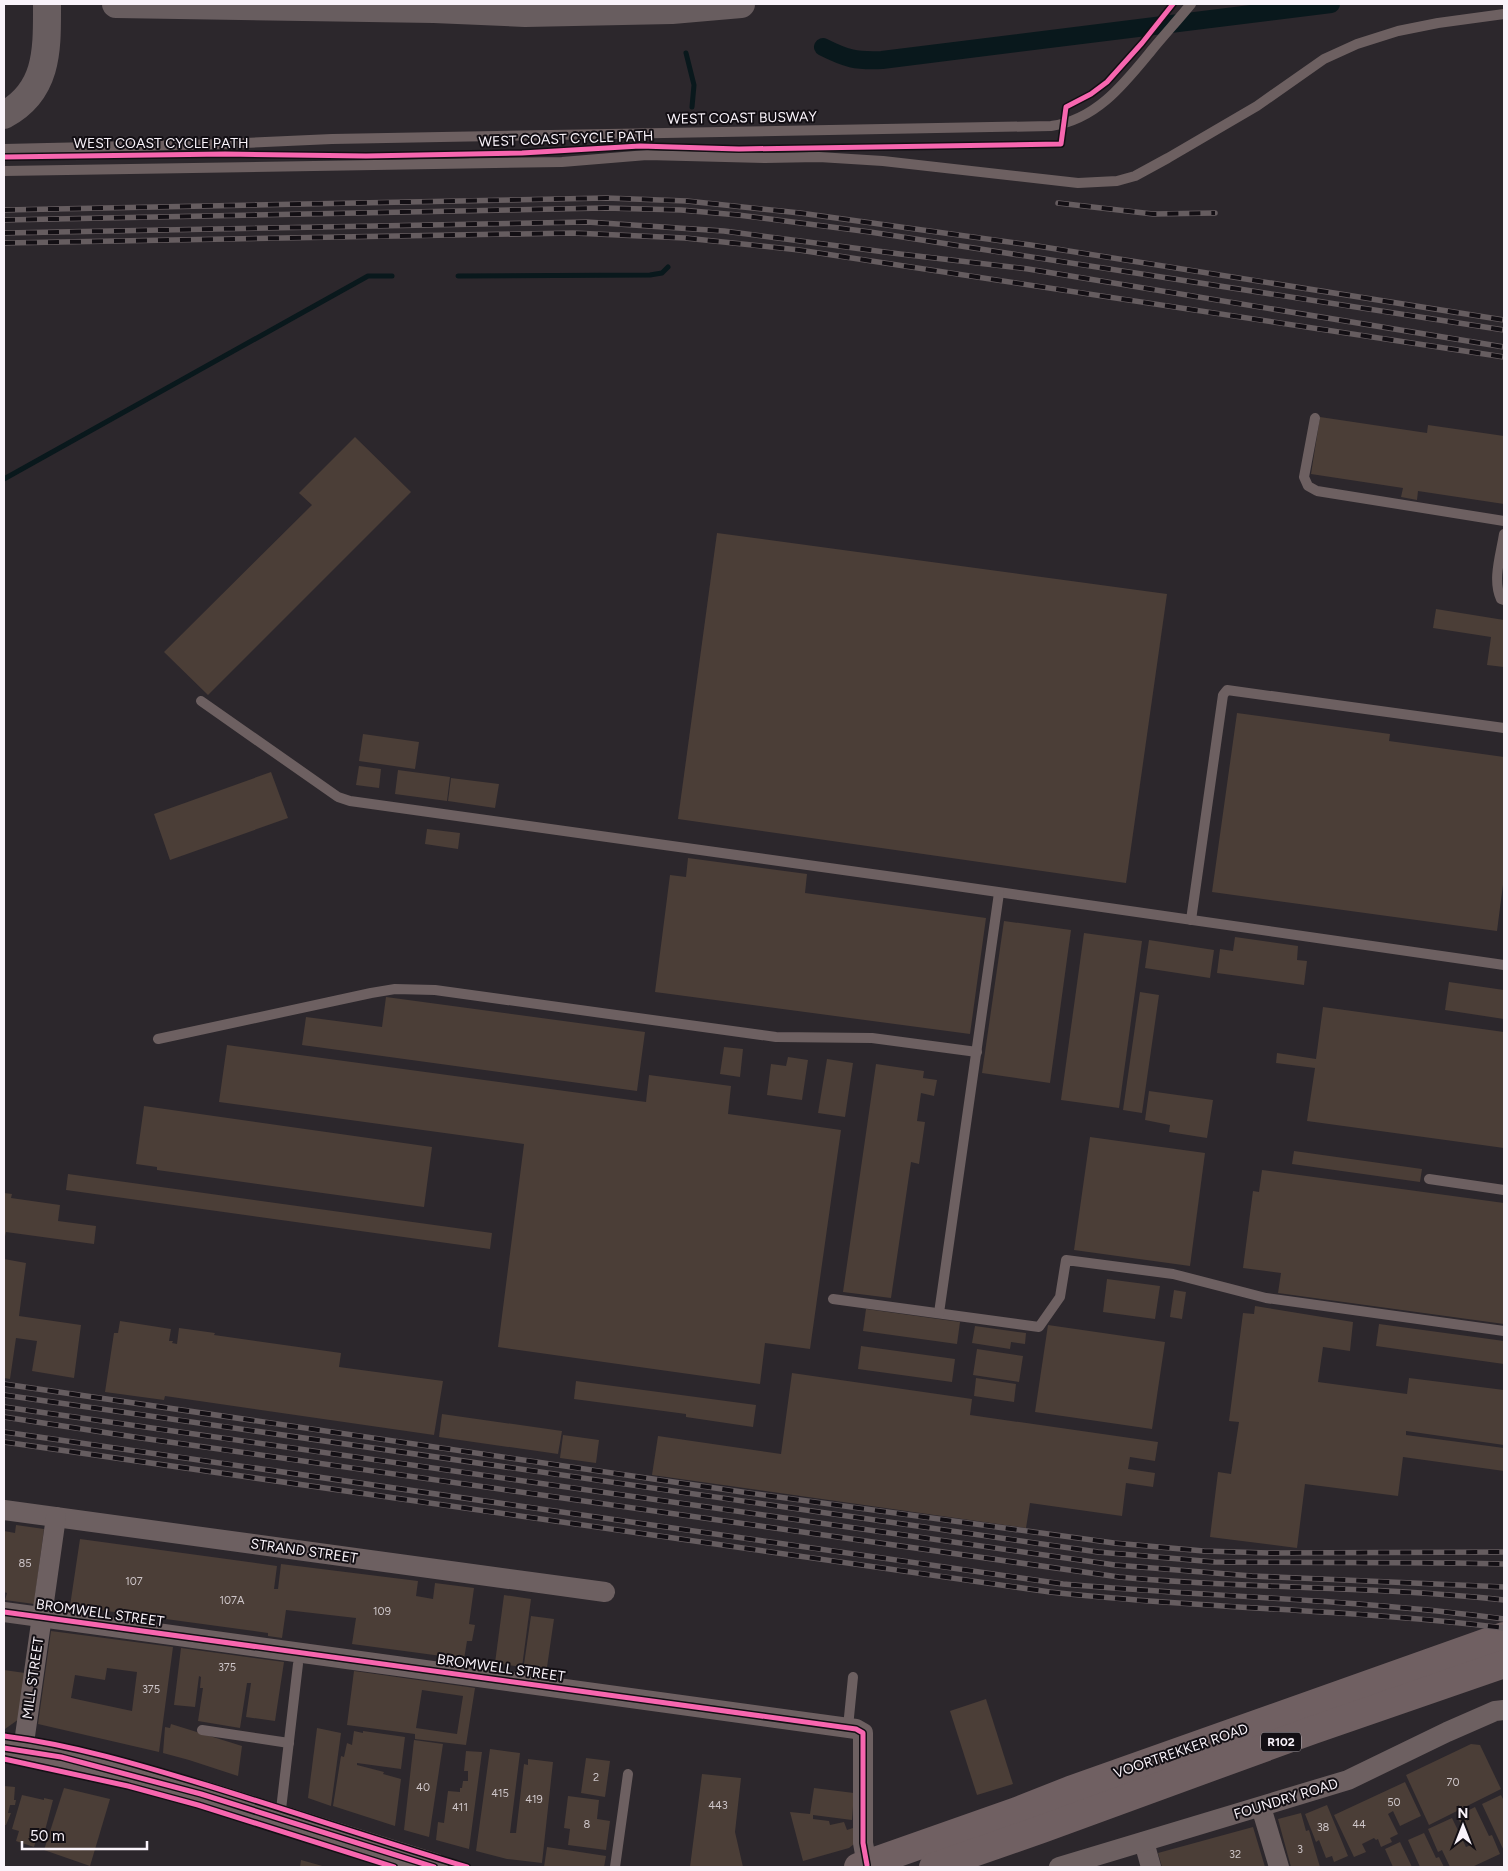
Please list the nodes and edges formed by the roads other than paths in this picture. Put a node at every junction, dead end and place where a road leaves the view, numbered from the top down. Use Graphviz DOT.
graph roads {
  1 [pos="36,4"];
  2 [pos="47,4"];
  3 [pos="116,4"];
  4 [pos="741,4"];
  5 [pos="1191,4"];
  6 [pos="1504,14"];
  7 [pos="42,46"];
  8 [pos="4,101"];
  9 [pos="4,115"];
  10 [pos="4,149"];
  11 [pos="4,171"];
  12 [pos="1314,418"];
  13 [pos="1504,521"];
  14 [pos="1504,534"];
  15 [pos="1504,600"];
  16 [pos="201,702"];
  17 [pos="1504,728"];
  18 [pos="999,893"];
  19 [pos="1191,920"];
  20 [pos="1504,965"];
  21 [pos="158,1039"];
  22 [pos="977,1052"];
  23 [pos="1429,1179"];
  24 [pos="1504,1190"];
  25 [pos="833,1299"];
  26 [pos="939,1313"];
  27 [pos="1504,1331"];
  28 [pos="4,1510"];
  29 [pos="56,1517"];
  30 [pos="605,1592"];
  31 [pos="4,1612"];
  32 [pos="42,1617"];
  33 [pos="1504,1636"];
  34 [pos="298,1664"];
  35 [pos="1504,1664"];
  36 [pos="853,1677"];
  37 [pos="1504,1710"];
  38 [pos="848,1726"];
  39 [pos="202,1730"];
  40 [pos="289,1743"];
  41 [pos="14,1749"];
  42 [pos="628,1774"];
  43 [pos="1261,1807"];
  44 [pos="280,1819"];
  45 [pos="1144,1842"];
  46 [pos="862,1866"];
  47 [pos="434,1867"];
  48 [pos="615,1867"];
  49 [pos="933,1867"];
  50 [pos="1059,1867"];
  51 [pos="1151,1867"];
  52 [pos="1279,1867"];
  1 -- 7 [label="highway"];
  2 -- 7 [label="highway"];
  3 -- 4 [label="highway"];
  5 -- 10 [label="lane, WEST COAST BUSWAY"];
  6 -- 11 [label="lane"];
  7 -- 8 [label="highway"];
  7 -- 9 [label="highway"];
  12 -- 13 [label="lane"];
  14 -- 15 [label="lane"];
  16 -- 18 [label="lane"];
  17 -- 19 [label="lane"];
  18 -- 19 [label="lane"];
  18 -- 22 [label="lane"];
  19 -- 20 [label="lane"];
  21 -- 22 [label="lane"];
  22 -- 26 [label="lane"];
  23 -- 24 [label="lane"];
  25 -- 26 [label="lane"];
  26 -- 27 [label="lane"];
  28 -- 29 [label="street, STRAND STREET"];
  29 -- 30 [label="street, STRAND STREET"];
  29 -- 32 [label="street, MILL STREET"];
  31 -- 32 [label="street, BROMWELL STREET"];
  32 -- 38 [label="street, BROMWELL STREET"];
  32 -- 41 [label="street, MILL STREET"];
  33 -- 46 [label="main road, VOORTREKKER ROAD / R102"];
  34 -- 40 [label="lane"];
  35 -- 49 [label="main road, VOORTREKKER ROAD / R102"];
  36 -- 38 [label="lane"];
  37 -- 43 [label="street, FOUNDRY ROAD"];
  38 -- 46 [label="street"];
  39 -- 40 [label="lane"];
  40 -- 44 [label="lane"];
  41 -- 44 [label="main road"];
  42 -- 48 [label="lane"];
  43 -- 45 [label="street, FOUNDRY ROAD"];
  43 -- 52 [label="street"];
  44 -- 47 [label="main road"];
  45 -- 50 [label="street, FOUNDRY ROAD"];
  45 -- 51 [label="street"];
}
